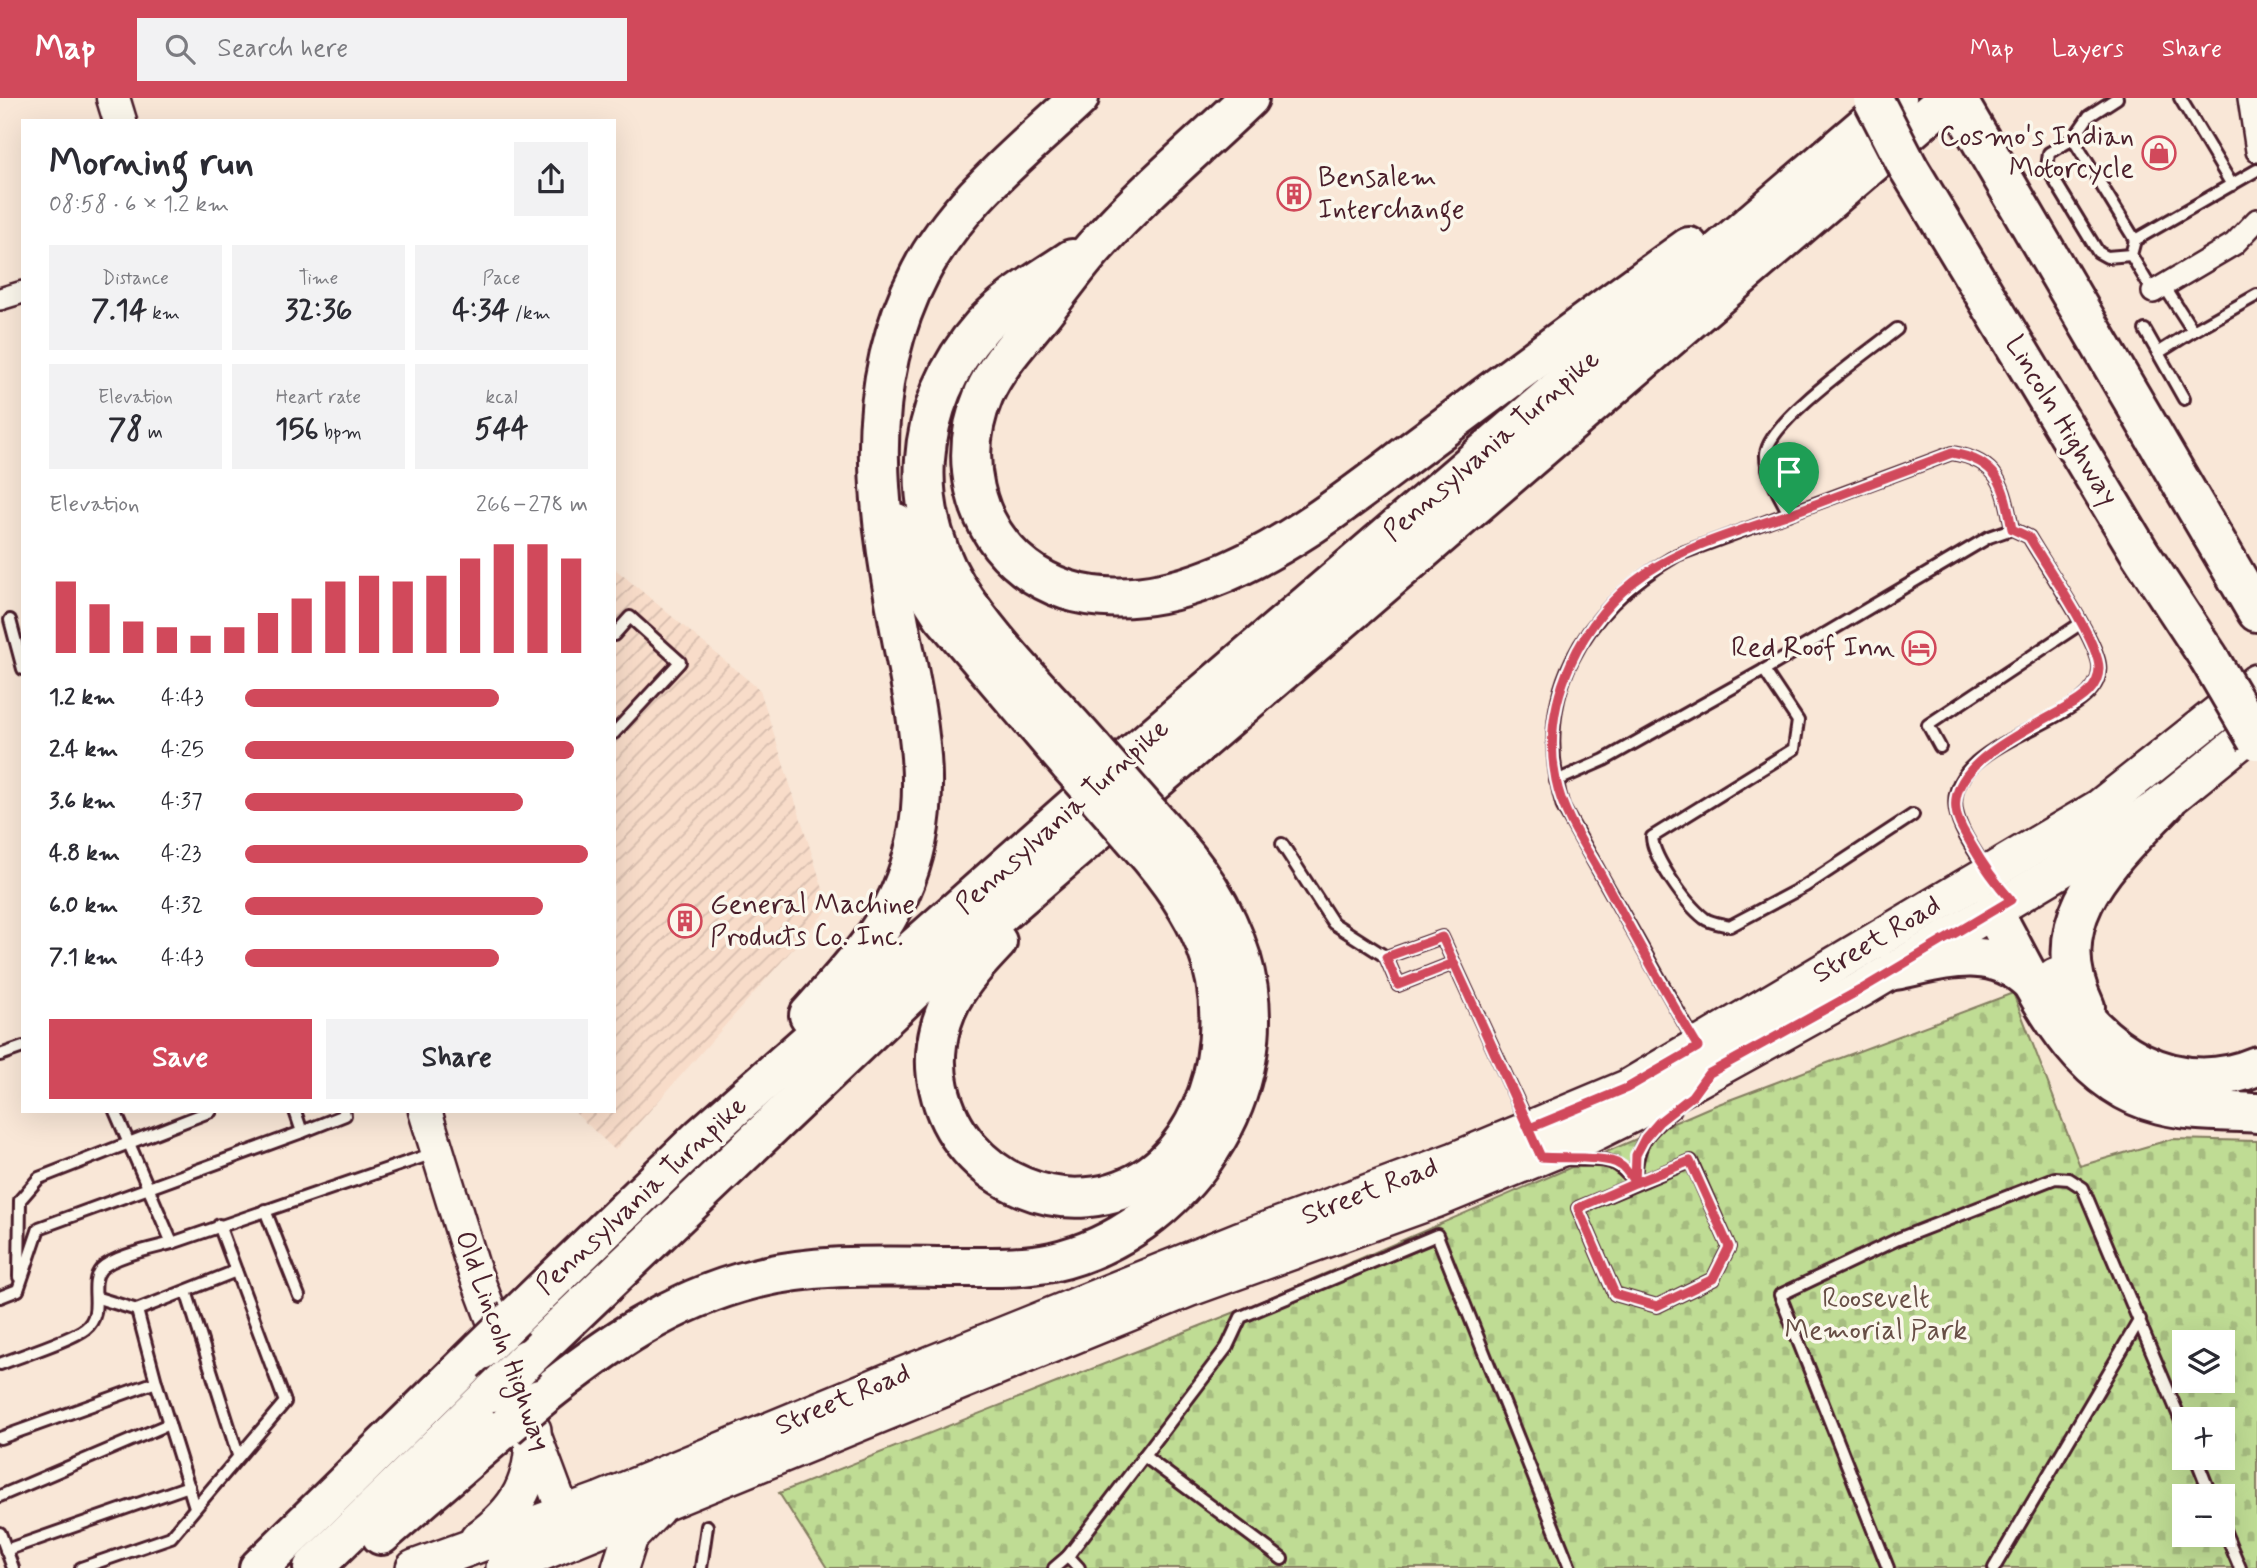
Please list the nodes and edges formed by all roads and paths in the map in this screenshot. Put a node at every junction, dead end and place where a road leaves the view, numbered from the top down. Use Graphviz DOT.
graph roads {
  1 [pos="113,98"];
  2 [pos="1079,98"];
  3 [pos="1249,98"];
  4 [pos="1948,98"];
  5 [pos="1956,98"];
  6 [pos="2117,98"];
  7 [pos="2180,98"];
  8 [pos="2249,98"];
  9 [pos="1876,101"];
  10 [pos="119,119"];
  11 [pos="2073,139"];
  12 [pos="2257,151"];
  13 [pos="2257,170"];
  14 [pos="2232,185"];
  15 [pos="2257,220"];
  16 [pos="2135,240"];
  17 [pos="1100,241"];
  18 [pos="2131,255"];
  19 [pos="2158,289"];
  20 [pos="21,293"];
  21 [pos="2257,295"];
  22 [pos="0,299"];
  23 [pos="1897,329"];
  24 [pos="2145,330"];
  25 [pos="2193,331"];
  26 [pos="2158,353"];
  27 [pos="2184,399"];
  28 [pos="879,482"];
  29 [pos="1789,514"];
  30 [pos="2012,529"];
  31 [pos="2249,598"];
  32 [pos="10,620"];
  33 [pos="2080,624"];
  34 [pos="616,633"];
  35 [pos="21,662"];
  36 [pos="1764,670"];
  37 [pos="2257,681"];
  38 [pos="2257,727"];
  39 [pos="616,731"];
  40 [pos="2257,740"];
  41 [pos="1940,747"];
  42 [pos="1081,756"];
  43 [pos="1556,781"];
  44 [pos="1141,792"];
  45 [pos="2166,802"];
  46 [pos="1913,815"];
  47 [pos="1151,836"];
  48 [pos="1282,844"];
  49 [pos="1998,895"];
  50 [pos="1386,957"];
  51 [pos="1454,963"];
  52 [pos="1895,970"];
  53 [pos="2036,988"];
  54 [pos="2106,1038"];
  55 [pos="21,1048"];
  56 [pos="0,1055"];
  57 [pos="2257,1066"];
  58 [pos="1696,1080"];
  59 [pos="116,1113"];
  60 [pos="206,1113"];
  61 [pos="296,1113"];
  62 [pos="344,1113"];
  63 [pos="426,1113"];
  64 [pos="2257,1113"];
  65 [pos="302,1132"];
  66 [pos="701,1137"];
  67 [pos="1535,1142"];
  68 [pos="128,1143"];
  69 [pos="438,1152"];
  70 [pos="1635,1183"];
  71 [pos="146,1189"];
  72 [pos="265,1210"];
  73 [pos="219,1225"];
  74 [pos="172,1243"];
  75 [pos="236,1271"];
  76 [pos="18,1290"];
  77 [pos="186,1291"];
  78 [pos="299,1296"];
  79 [pos="0,1297"];
  80 [pos="97,1298"];
  81 [pos="137,1310"];
  82 [pos="2140,1318"];
  83 [pos="0,1364"];
  84 [pos="156,1382"];
  85 [pos="2176,1407"];
  86 [pos="518,1412"];
  87 [pos="169,1424"];
  88 [pos="0,1438"];
  89 [pos="238,1455"];
  90 [pos="1144,1456"];
  91 [pos="189,1486"];
  92 [pos="0,1496"];
  93 [pos="662,1505"];
  94 [pos="195,1507"];
  95 [pos="707,1526"];
  96 [pos="0,1533"];
  97 [pos="576,1541"];
  98 [pos="2231,1547"];
  99 [pos="6,1550"];
  100 [pos="452,1554"];
  101 [pos="1068,1556"];
  102 [pos="1282,1559"];
  103 [pos="13,1568"];
  104 [pos="81,1568"];
  105 [pos="259,1568"];
  106 [pos="313,1568"];
  107 [pos="342,1568"];
  108 [pos="414,1568"];
  109 [pos="504,1568"];
  110 [pos="620,1568"];
  111 [pos="701,1568"];
  112 [pos="1054,1568"];
  113 [pos="1079,1568"];
  114 [pos="1570,1568"];
  115 [pos="1888,1568"];
  116 [pos="1994,1568"];
  117 [pos="2240,1568"];
  1 -- 10 [label="main road"];
  2 -- 28 [label="highway"];
  3 -- 17 [label="highway"];
  4 -- 44 [label="highway, Pennsylvania Turnpike"];
  5 -- 31 [label="highway"];
  6 -- 11 [label="lane"];
  7 -- 14 [label="lane"];
  8 -- 12 [label="street"];
  9 -- 17 [label="highway"];
  9 -- 40 [label="highway, Lincoln Highway, bridge"];
  9 -- 66 [label="highway, Pennsylvania Turnpike"];
  11 -- 16 [label="lane"];
  11 -- 18 [label="lane"];
  13 -- 14 [label="lane"];
  14 -- 16 [label="lane"];
  15 -- 19 [label="street"];
  16 -- 18 [label="lane"];
  17 -- 42 [label="highway"];
  18 -- 19 [label="lane"];
  19 -- 25 [label="lane"];
  20 -- 22 [label="street"];
  21 -- 25 [label="lane"];
  23 -- 29 [label="lane"];
  24 -- 26 [label="lane"];
  25 -- 26 [label="lane"];
  26 -- 27 [label="lane"];
  28 -- 42 [label="highway"];
  28 -- 66 [label="highway"];
  29 -- 30 [label="lane"];
  29 -- 43 [label="lane"];
  30 -- 33 [label="lane"];
  30 -- 36 [label="lane"];
  32 -- 35 [label="lane"];
  33 -- 41 [label="lane"];
  33 -- 49 [label="lane"];
  34 -- 39 [label="lane"];
  36 -- 43 [label="lane"];
  36 -- 46 [label="lane"];
  37 -- 49 [label="main road, Street Road"];
  38 -- 45 [label="main road, Street Road"];
  42 -- 47 [label="highway, bridge"];
  43 -- 58 [label="lane"];
  44 -- 47 [label="highway"];
  44 -- 86 [label="highway, Pennsylvania Turnpike, bridge"];
  45 -- 49 [label="main road, Street Road"];
  45 -- 54 [label="highway"];
  47 -- 86 [label="highway"];
  48 -- 50 [label="lane"];
  49 -- 52 [label="main road, Street Road"];
  49 -- 53 [label="highway"];
  49 -- 54 [label="highway"];
  49 -- 58 [label="main road, Street Road"];
  50 -- 51 [label="lane"];
  50 -- 51 [label="lane"];
  51 -- 67 [label="lane"];
  52 -- 53 [label="highway"];
  52 -- 58 [label="main road, Street Road"];
  53 -- 64 [label="highway"];
  54 -- 57 [label="highway"];
  55 -- 56 [label="lane"];
  58 -- 67 [label="main road, Street Road"];
  58 -- 70 [label="lane"];
  59 -- 68 [label="lane"];
  60 -- 68 [label="lane"];
  61 -- 65 [label="lane"];
  62 -- 65 [label="lane"];
  63 -- 69 [label="main road, Old Lincoln Highway"];
  65 -- 71 [label="lane"];
  66 -- 105 [label="highway, Pennsylvania Turnpike, bridge"];
  67 -- 70 [label="lane"];
  67 -- 93 [label="main road, Street Road"];
  67 -- 97 [label="main road, Street Road"];
  68 -- 71 [label="lane"];
  68 -- 76 [label="lane"];
  69 -- 72 [label="lane"];
  69 -- 86 [label="main road, Old Lincoln Highway"];
  70 -- 70 [label="lane"];
  71 -- 74 [label="lane"];
  71 -- 76 [label="lane"];
  72 -- 73 [label="lane"];
  72 -- 78 [label="lane"];
  73 -- 74 [label="lane"];
  73 -- 75 [label="lane"];
  74 -- 80 [label="lane"];
  75 -- 77 [label="lane"];
  75 -- 89 [label="lane"];
  76 -- 79 [label="lane"];
  77 -- 81 [label="lane"];
  77 -- 89 [label="lane"];
  80 -- 81 [label="lane"];
  80 -- 83 [label="lane"];
  81 -- 84 [label="lane"];
  82 -- 85 [label="lane"];
  82 -- 115 [label="lane"];
  82 -- 116 [label="lane"];
  84 -- 87 [label="lane"];
  84 -- 88 [label="lane"];
  86 -- 97 [label="main road, Old Lincoln Highway"];
  86 -- 100 [label="main road"];
  86 -- 106 [label="highway, Pennsylvania Turnpike"];
  86 -- 107 [label="highway"];
  87 -- 91 [label="lane"];
  87 -- 92 [label="lane"];
  89 -- 94 [label="lane"];
  90 -- 101 [label="lane"];
  90 -- 102 [label="lane"];
  90 -- 114 [label="lane"];
  91 -- 94 [label="lane"];
  91 -- 99 [label="lane"];
  93 -- 97 [label="main road, Street Road"];
  93 -- 110 [label="main road"];
  94 -- 104 [label="lane"];
  95 -- 111 [label="lane"];
  96 -- 99 [label="lane"];
  97 -- 100 [label="main road, Street Road"];
  97 -- 109 [label="main road, Street Road"];
  98 -- 117 [label="lane"];
  99 -- 103 [label="lane"];
  100 -- 108 [label="main road, Street Road"];
  101 -- 112 [label="lane"];
  101 -- 113 [label="lane"];
}
